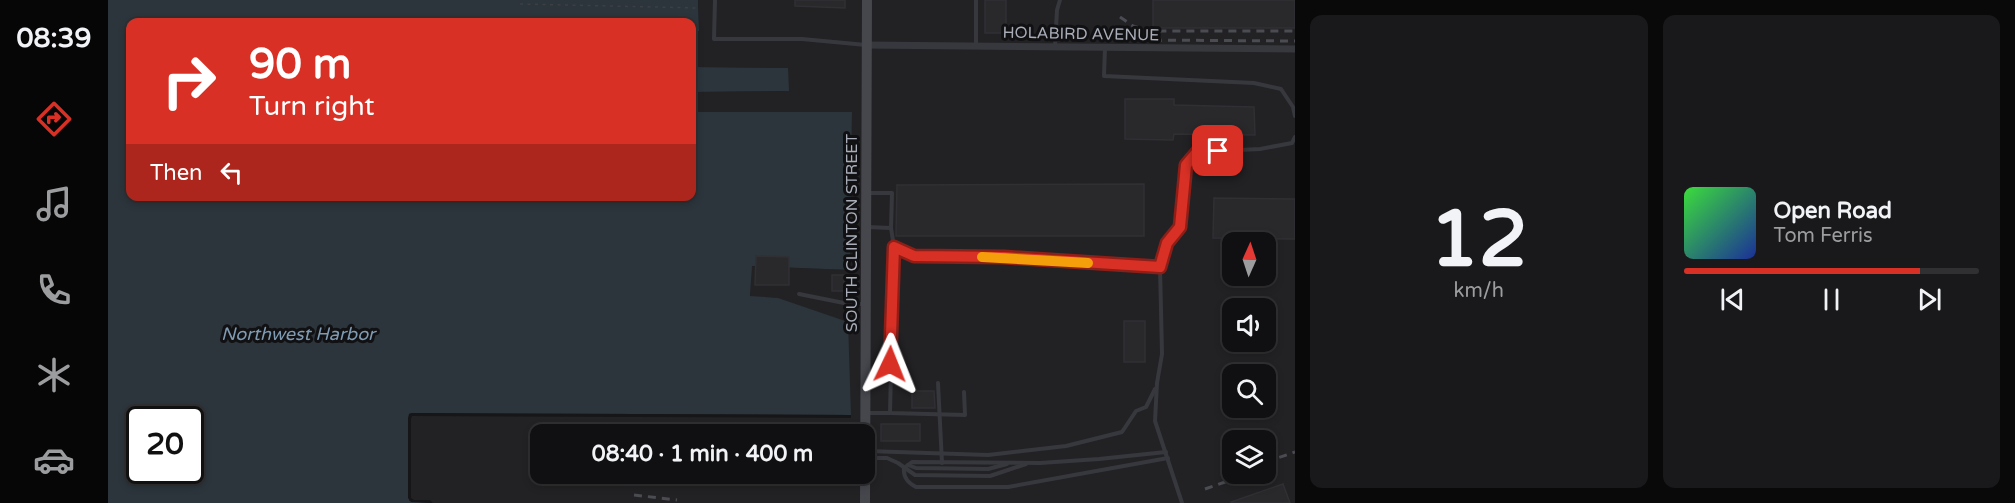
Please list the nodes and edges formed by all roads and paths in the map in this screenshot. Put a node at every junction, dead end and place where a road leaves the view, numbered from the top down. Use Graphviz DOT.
graph roads {
  1 [pos="715,0"];
  2 [pos="867,0"];
  3 [pos="976,0"];
  4 [pos="1060,0"];
  5 [pos="520,4"];
  6 [pos="698,8"];
  7 [pos="866,45"];
  8 [pos="976,45"];
  9 [pos="1055,46"];
  10 [pos="1105,48"];
  11 [pos="1295,49"];
  12 [pos="1295,116"];
  13 [pos="1295,137"];
  14 [pos="866,193"];
  15 [pos="866,227"];
  16 [pos="891,228"];
  17 [pos="894,247"];
  18 [pos="1160,267"];
  19 [pos="799,294"];
  20 [pos="866,304"];
  21 [pos="938,383"];
  22 [pos="1157,383"];
  23 [pos="964,392"];
  24 [pos="866,412"];
  25 [pos="890,413"];
  26 [pos="940,414"];
  27 [pos="866,424"];
  28 [pos="1166,452"];
  29 [pos="875,455"];
  30 [pos="942,455"];
  31 [pos="875,457"];
  32 [pos="1168,458"];
  33 [pos="942,463"];
  34 [pos="1013,463"];
  35 [pos="1032,463"];
  36 [pos="906,466"];
  37 [pos="865,484"];
  38 [pos="865,503"];
  39 [pos="1182,503"];
  1 -- 7 [label="lane"];
  2 -- 7 [label="main road, SOUTH CLINTON STREET"];
  3 -- 8 [label="lane"];
  4 -- 9 [label="lane"];
  5 -- 6 [label="path"];
  7 -- 8 [label="street, HOLABIRD AVENUE"];
  7 -- 14 [label="main road, SOUTH CLINTON STREET"];
  8 -- 9 [label="street, HOLABIRD AVENUE"];
  9 -- 10 [label="street, HOLABIRD AVENUE"];
  10 -- 11 [label="street, HOLABIRD AVENUE"];
  10 -- 12 [label="lane"];
  13 -- 18 [label="lane"];
  14 -- 15 [label="main road, SOUTH CLINTON STREET"];
  14 -- 16 [label="lane"];
  15 -- 16 [label="lane"];
  15 -- 20 [label="main road, SOUTH CLINTON STREET"];
  16 -- 17 [label="lane"];
  17 -- 18 [label="lane"];
  17 -- 25 [label="lane"];
  18 -- 22 [label="lane"];
  19 -- 20 [label="lane"];
  20 -- 24 [label="main road, SOUTH CLINTON STREET"];
  21 -- 26 [label="lane"];
  22 -- 28 [label="lane"];
  22 -- 30 [label="lane"];
  23 -- 26 [label="lane"];
  24 -- 25 [label="lane"];
  24 -- 27 [label="main road, SOUTH CLINTON STREET"];
  25 -- 26 [label="lane"];
  26 -- 30 [label="lane"];
  28 -- 32 [label="lane"];
  28 -- 35 [label="lane"];
  29 -- 30 [label="lane"];
  30 -- 33 [label="lane"];
  31 -- 36 [label="lane"];
  32 -- 36 [label="lane"];
  32 -- 39 [label="lane"];
  33 -- 34 [label="lane"];
  33 -- 36 [label="lane"];
  34 -- 35 [label="lane"];
  34 -- 36 [label="lane"];
  35 -- 36 [label="lane"];
  37 -- 38 [label="main road, SOUTH CLINTON STREET"];
}
